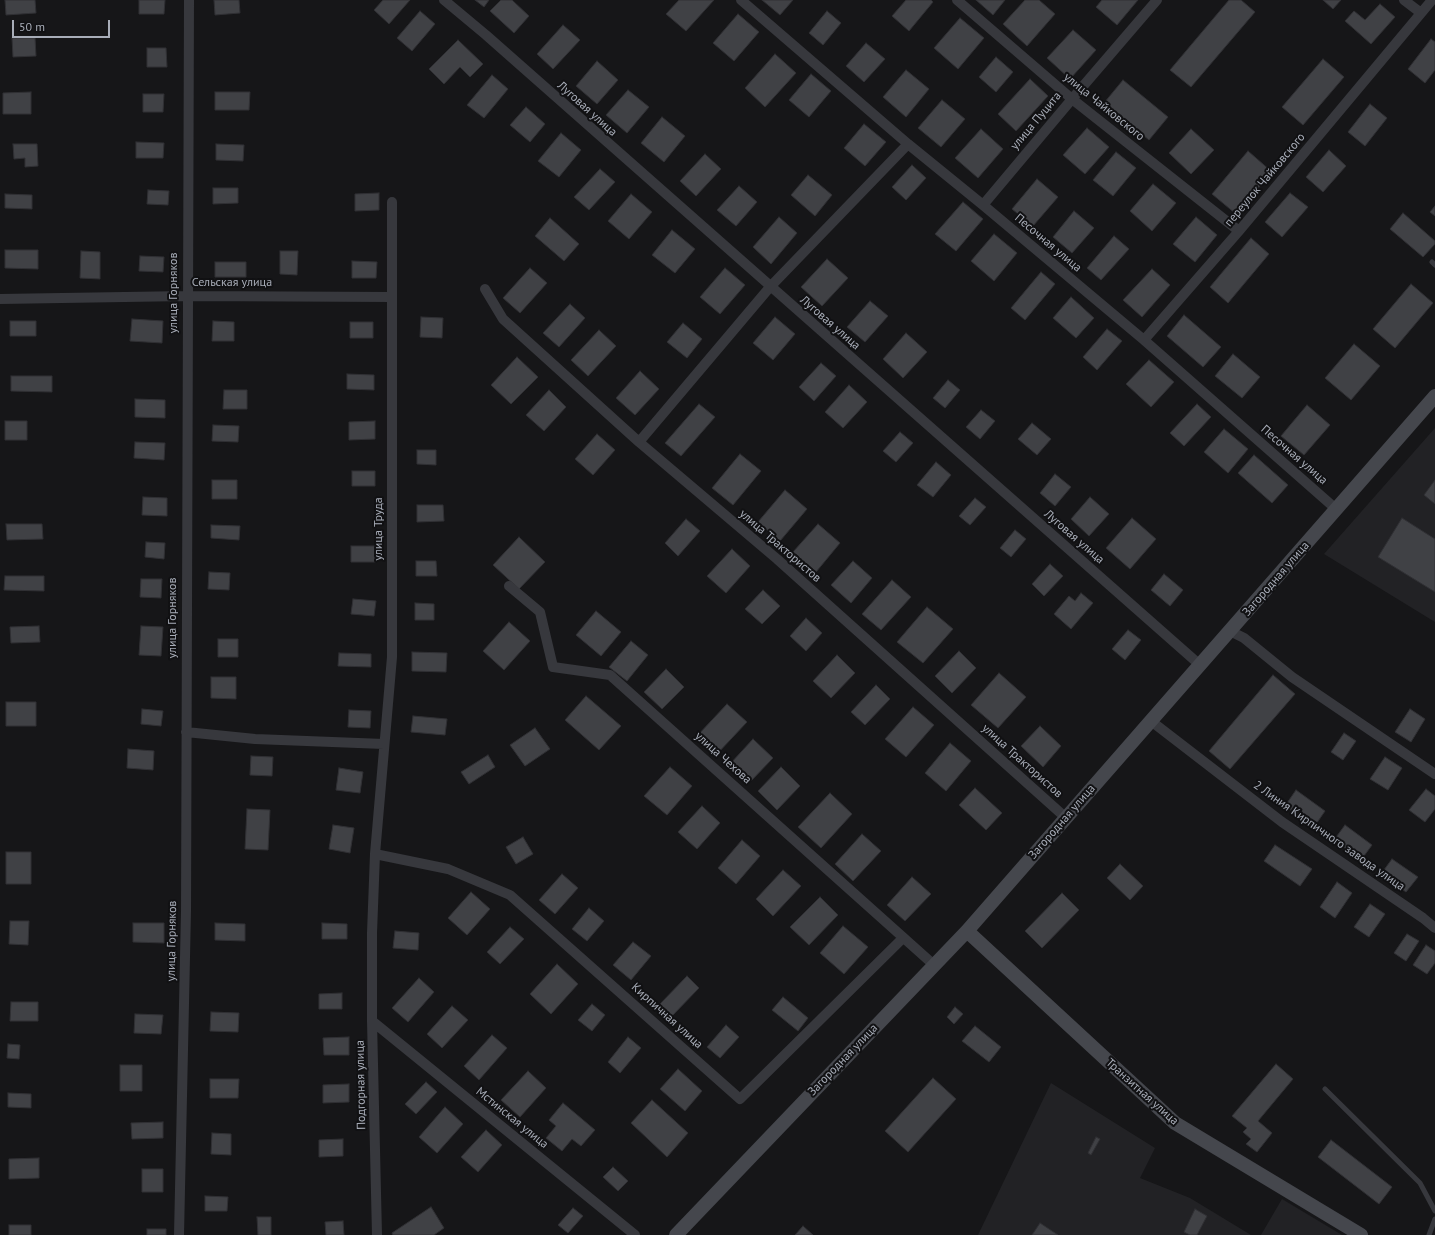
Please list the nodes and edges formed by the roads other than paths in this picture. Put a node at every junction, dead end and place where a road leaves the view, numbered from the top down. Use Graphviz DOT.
graph roads {
  1 [pos="189,0"];
  2 [pos="444,0"];
  3 [pos="741,0"];
  4 [pos="957,0"];
  5 [pos="1157,0"];
  6 [pos="1404,0"];
  7 [pos="1432,0"];
  8 [pos="1421,13"];
  9 [pos="1072,99"];
  10 [pos="908,144"];
  11 [pos="392,202"];
  12 [pos="984,205"];
  13 [pos="1239,231"];
  14 [pos="770,287"];
  15 [pos="485,289"];
  16 [pos="187,296"];
  17 [pos="392,297"];
  18 [pos="0,299"];
  19 [pos="1144,340"];
  20 [pos="1435,396"];
  21 [pos="639,442"];
  22 [pos="1336,510"];
  23 [pos="509,586"];
  24 [pos="1230,631"];
  25 [pos="1200,665"];
  26 [pos="1151,721"];
  27 [pos="186,732"];
  28 [pos="384,744"];
  29 [pos="1435,774"];
  30 [pos="1065,817"];
  31 [pos="375,854"];
  32 [pos="1435,928"];
  33 [pos="966,931"];
  34 [pos="372,933"];
  35 [pos="903,938"];
  36 [pos="934,965"];
  37 [pos="372,1022"];
  38 [pos="1325,1089"];
  39 [pos="1435,1211"];
  40 [pos="1435,1219"];
  41 [pos="179,1235"];
  42 [pos="377,1235"];
  43 [pos="635,1235"];
  44 [pos="676,1235"];
  45 [pos="1361,1235"];
  46 [pos="1429,1235"];
  1 -- 16 [label="street, улица Горняков"];
  2 -- 14 [label="street, Луговая улица"];
  3 -- 10 [label="street, Песочная улица"];
  4 -- 9 [label="street, улица Чайковского"];
  5 -- 9 [label="street, улица Пуцита"];
  6 -- 8 [label="street"];
  7 -- 8 [label="street, переулок Чайковского"];
  8 -- 13 [label="street, переулок Чайковского"];
  9 -- 12 [label="street, улица Пуцита"];
  9 -- 13 [label="street, улица Чайковского"];
  10 -- 12 [label="street, Песочная улица"];
  10 -- 14 [label="street"];
  11 -- 17 [label="street, улица Труда"];
  12 -- 19 [label="street, Песочная улица"];
  13 -- 19 [label="street, переулок Чайковского"];
  14 -- 21 [label="street"];
  14 -- 25 [label="street, Луговая улица"];
  15 -- 21 [label="street, улица Трактористов"];
  16 -- 17 [label="street, Сельская улица"];
  16 -- 18 [label="street, Сельская улица"];
  16 -- 27 [label="street, улица Горняков"];
  17 -- 28 [label="street, улица Труда"];
  19 -- 22 [label="street, Песочная улица"];
  20 -- 22 [label="main road, Загородная улица"];
  21 -- 30 [label="street, улица Трактористов"];
  22 -- 24 [label="main road, Загородная улица"];
  23 -- 35 [label="street, улица Чехова"];
  24 -- 25 [label="main road, Загородная улица"];
  24 -- 29 [label="street"];
  25 -- 26 [label="main road, Загородная улица"];
  26 -- 30 [label="main road, Загородная улица"];
  26 -- 32 [label="street, 2 Линия Кирпичного завода улица"];
  27 -- 28 [label="street"];
  27 -- 41 [label="street, улица Горняков"];
  28 -- 31 [label="street, улица Труда"];
  30 -- 33 [label="main road, Загородная улица"];
  31 -- 34 [label="street, улица Труда"];
  31 -- 35 [label="street, Кирпичная улица"];
  33 -- 36 [label="main road, Загородная улица"];
  33 -- 45 [label="main road, Транзитная улица"];
  34 -- 37 [label="street, Подгорная улица"];
  35 -- 36 [label="street, улица Чехова"];
  36 -- 44 [label="main road, Загородная улица"];
  37 -- 42 [label="street, Подгорная улица"];
  37 -- 43 [label="street, Мстинская улица"];
  38 -- 39 [label="lane"];
  40 -- 46 [label="lane"];
}
